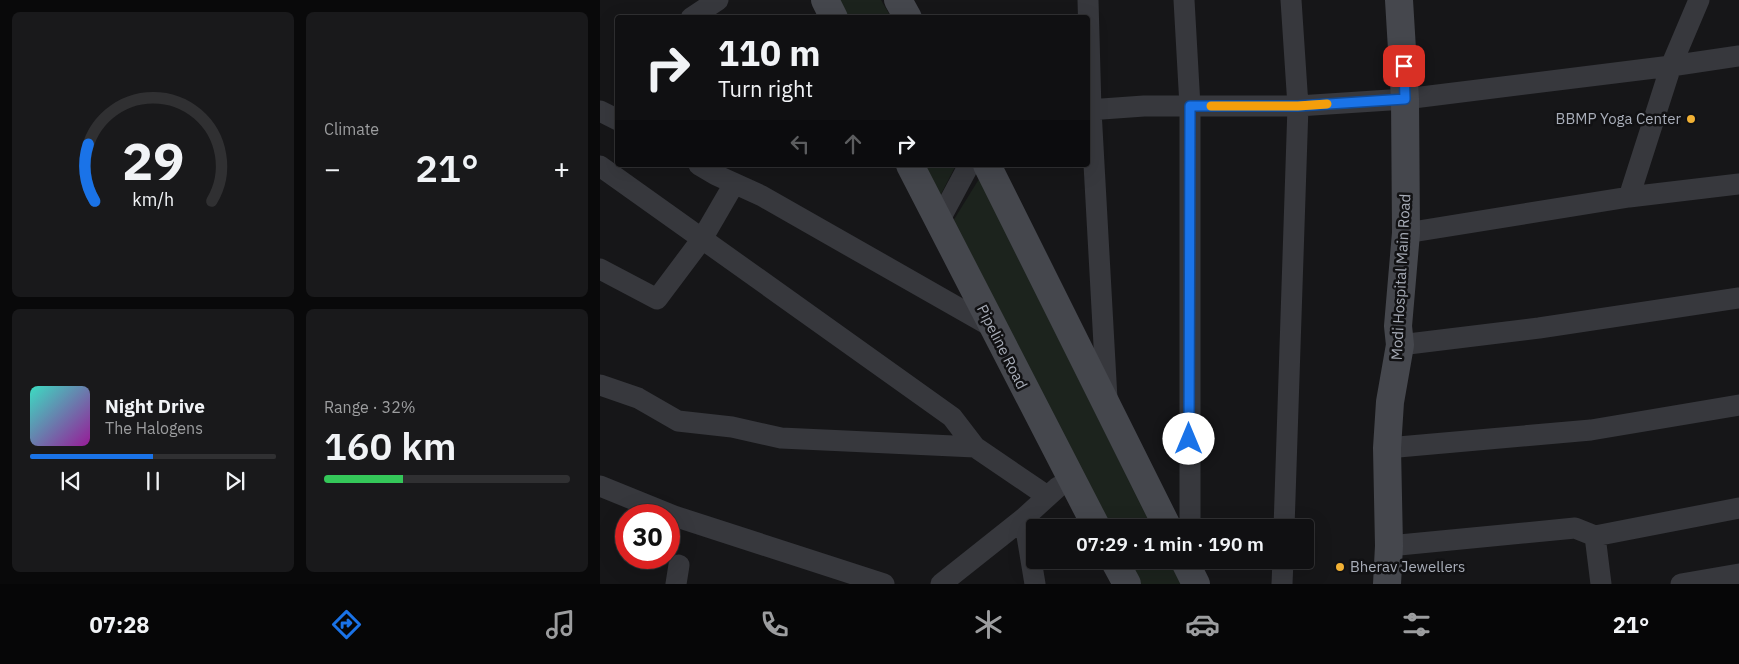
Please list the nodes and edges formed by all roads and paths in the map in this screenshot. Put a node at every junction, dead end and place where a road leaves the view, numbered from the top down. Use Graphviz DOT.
graph roads {
  1 [pos="718,0"];
  2 [pos="825,0"];
  3 [pos="898,0"];
  4 [pos="1088,0"];
  5 [pos="1184,0"];
  6 [pos="1291,0"];
  7 [pos="1399,0"];
  8 [pos="1699,0"];
  9 [pos="696,15"];
  10 [pos="832,15"];
  11 [pos="906,15"];
  12 [pos="1088,15"];
  13 [pos="1739,56"];
  14 [pos="1671,66"];
  15 [pos="1405,99"];
  16 [pos="1190,106"];
  17 [pos="1298,106"];
  18 [pos="1090,110"];
  19 [pos="600,111"];
  20 [pos="615,118"];
  21 [pos="1090,127"];
  22 [pos="600,166"];
  23 [pos="703,167"];
  24 [pos="911,167"];
  25 [pos="968,167"];
  26 [pos="987,167"];
  27 [pos="734,184"];
  28 [pos="1739,184"];
  29 [pos="1629,197"];
  30 [pos="939,221"];
  31 [pos="1406,233"];
  32 [pos="702,239"];
  33 [pos="600,269"];
  34 [pos="1739,298"];
  35 [pos="992,327"];
  36 [pos="1400,345"];
  37 [pos="600,385"];
  38 [pos="1739,406"];
  39 [pos="1107,408"];
  40 [pos="974,448"];
  41 [pos="1387,448"];
  42 [pos="1070,478"];
  43 [pos="600,486"];
  44 [pos="1048,496"];
  45 [pos="1739,508"];
  46 [pos="1024,518"];
  47 [pos="1092,519"];
  48 [pos="1163,519"];
  49 [pos="1190,519"];
  50 [pos="1284,519"];
  51 [pos="1595,536"];
  52 [pos="1389,546"];
  53 [pos="1119,569"];
  54 [pos="1283,569"];
  55 [pos="1739,574"];
  56 [pos="884,584"];
  57 [pos="941,584"];
  58 [pos="1034,584"];
  59 [pos="1127,584"];
  60 [pos="1282,584"];
  61 [pos="1387,584"];
  62 [pos="1601,584"];
  63 [pos="1681,584"];
  1 -- 9 [label="street"];
  2 -- 10 [label="main road"];
  3 -- 11 [label="main road"];
  4 -- 12 [label="street"];
  5 -- 16 [label="street"];
  6 -- 17 [label="street"];
  7 -- 15 [label="main road, Modi Hospital Main Road"];
  8 -- 14 [label="street"];
  13 -- 14 [label="street"];
  14 -- 15 [label="street"];
  14 -- 29 [label="street"];
  15 -- 17 [label="street"];
  15 -- 31 [label="main road, Modi Hospital Main Road"];
  16 -- 17 [label="street"];
  16 -- 18 [label="street"];
  16 -- 49 [label="street"];
  17 -- 50 [label="street"];
  19 -- 20 [label="street"];
  21 -- 39 [label="street"];
  22 -- 32 [label="street"];
  23 -- 27 [label="street"];
  24 -- 30 [label="main road, Pipeline Road"];
  25 -- 30 [label="street"];
  26 -- 39 [label="main road"];
  27 -- 32 [label="street"];
  27 -- 35 [label="street"];
  28 -- 29 [label="street"];
  29 -- 31 [label="street"];
  30 -- 35 [label="main road, Pipeline Road"];
  31 -- 36 [label="main road, Modi Hospital Main Road"];
  32 -- 33 [label="street"];
  32 -- 40 [label="street"];
  34 -- 36 [label="street"];
  35 -- 42 [label="main road, Pipeline Road"];
  36 -- 41 [label="main road, Modi Hospital Main Road"];
  37 -- 40 [label="street"];
  38 -- 41 [label="street"];
  39 -- 48 [label="main road"];
  40 -- 44 [label="street"];
  41 -- 52 [label="main road, Modi Hospital Main Road"];
  42 -- 44 [label="street"];
  42 -- 47 [label="main road, Pipeline Road"];
  43 -- 56 [label="street"];
  44 -- 46 [label="street"];
  45 -- 51 [label="street"];
  46 -- 57 [label="street"];
  46 -- 58 [label="street"];
  51 -- 52 [label="street"];
  51 -- 62 [label="street"];
  52 -- 61 [label="main road, Modi Hospital Main Road"];
  53 -- 59 [label="main road"];
  54 -- 60 [label="street"];
  55 -- 63 [label="street"];
}
